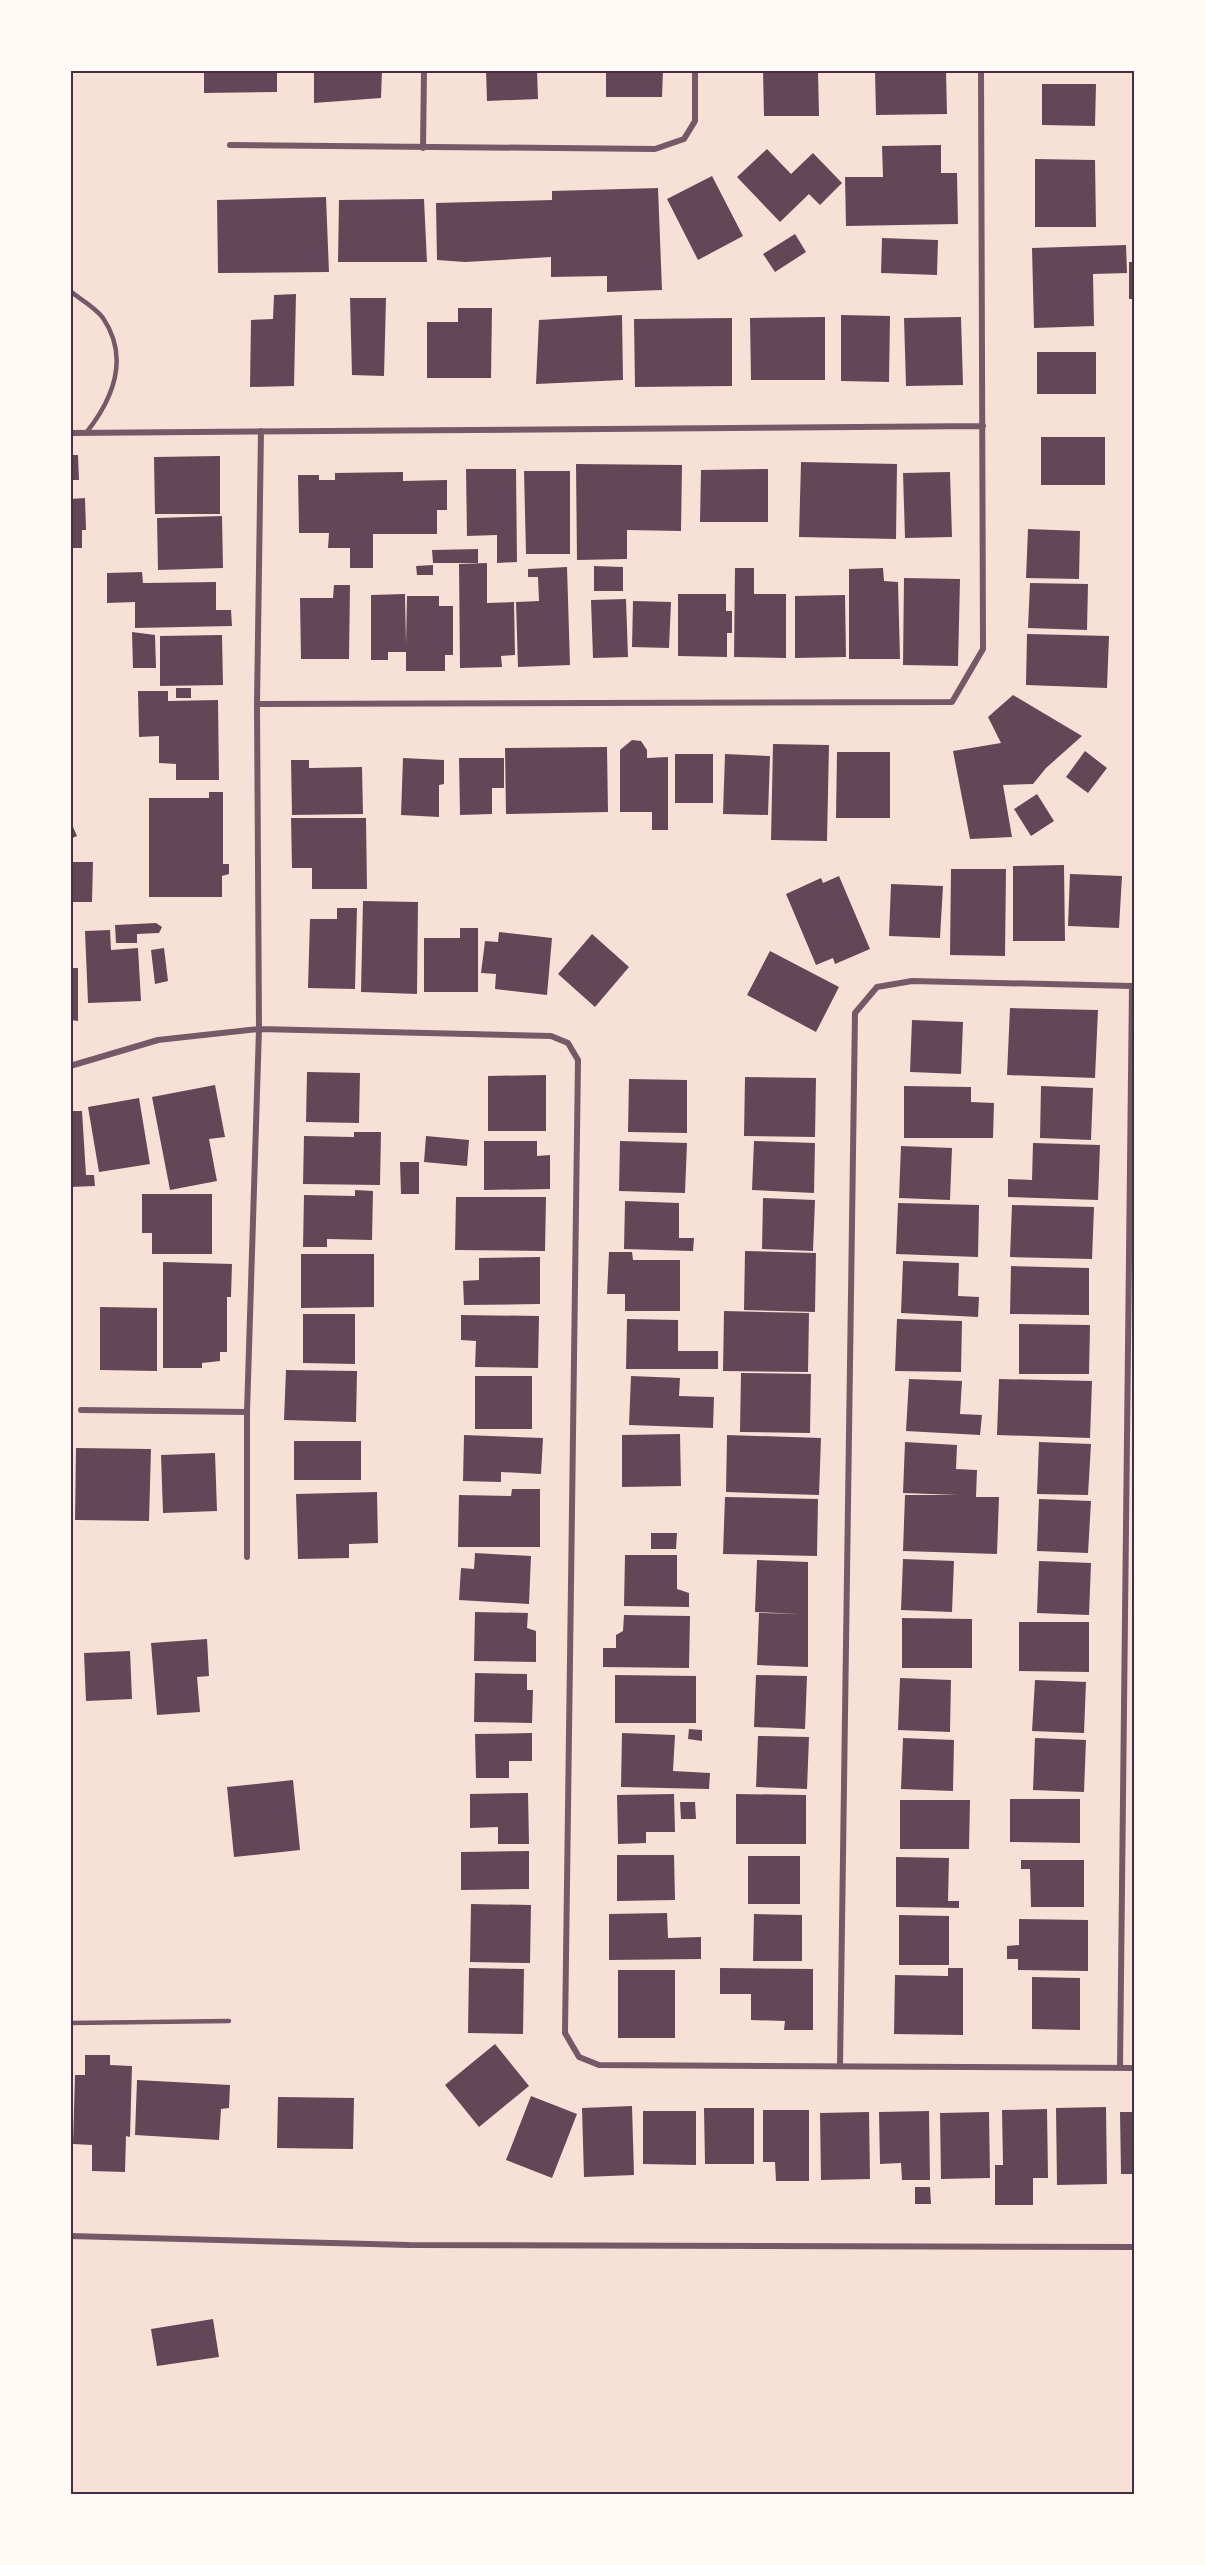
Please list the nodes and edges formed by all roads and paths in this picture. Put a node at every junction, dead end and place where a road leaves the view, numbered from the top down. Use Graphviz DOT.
graph roads {
  1 [pos="424,70"];
  2 [pos="695,70"];
  3 [pos="981,70"];
  4 [pos="230,145"];
  5 [pos="423,148"];
  6 [pos="70,291"];
  7 [pos="983,426"];
  8 [pos="261,431"];
  9 [pos="70,433"];
  10 [pos="86,433"];
  11 [pos="257,704"];
  12 [pos="259,1029"];
  13 [pos="70,1066"];
  14 [pos="81,1410"];
  15 [pos="248,1412"];
  16 [pos="247,1557"];
  17 [pos="229,2021"];
  18 [pos="70,2023"];
  19 [pos="840,2066"];
  20 [pos="1120,2068"];
  21 [pos="1134,2068"];
  22 [pos="70,2236"];
  23 [pos="1134,2247"];
  1 -- 5 [label="street"];
  2 -- 5 [label="street"];
  3 -- 7 [label="street"];
  4 -- 5 [label="street"];
  6 -- 10 [label="lane"];
  7 -- 8 [label="street"];
  7 -- 11 [label="street"];
  8 -- 10 [label="street"];
  8 -- 11 [label="street"];
  9 -- 10 [label="street"];
  11 -- 12 [label="street"];
  12 -- 13 [label="street"];
  12 -- 15 [label="street"];
  12 -- 19 [label="street"];
  14 -- 15 [label="street"];
  15 -- 16 [label="street"];
  17 -- 18 [label="lane"];
  19 -- 20 [label="street"];
  19 -- 20 [label="street"];
  20 -- 21 [label="street"];
  22 -- 23 [label="street"];
}
